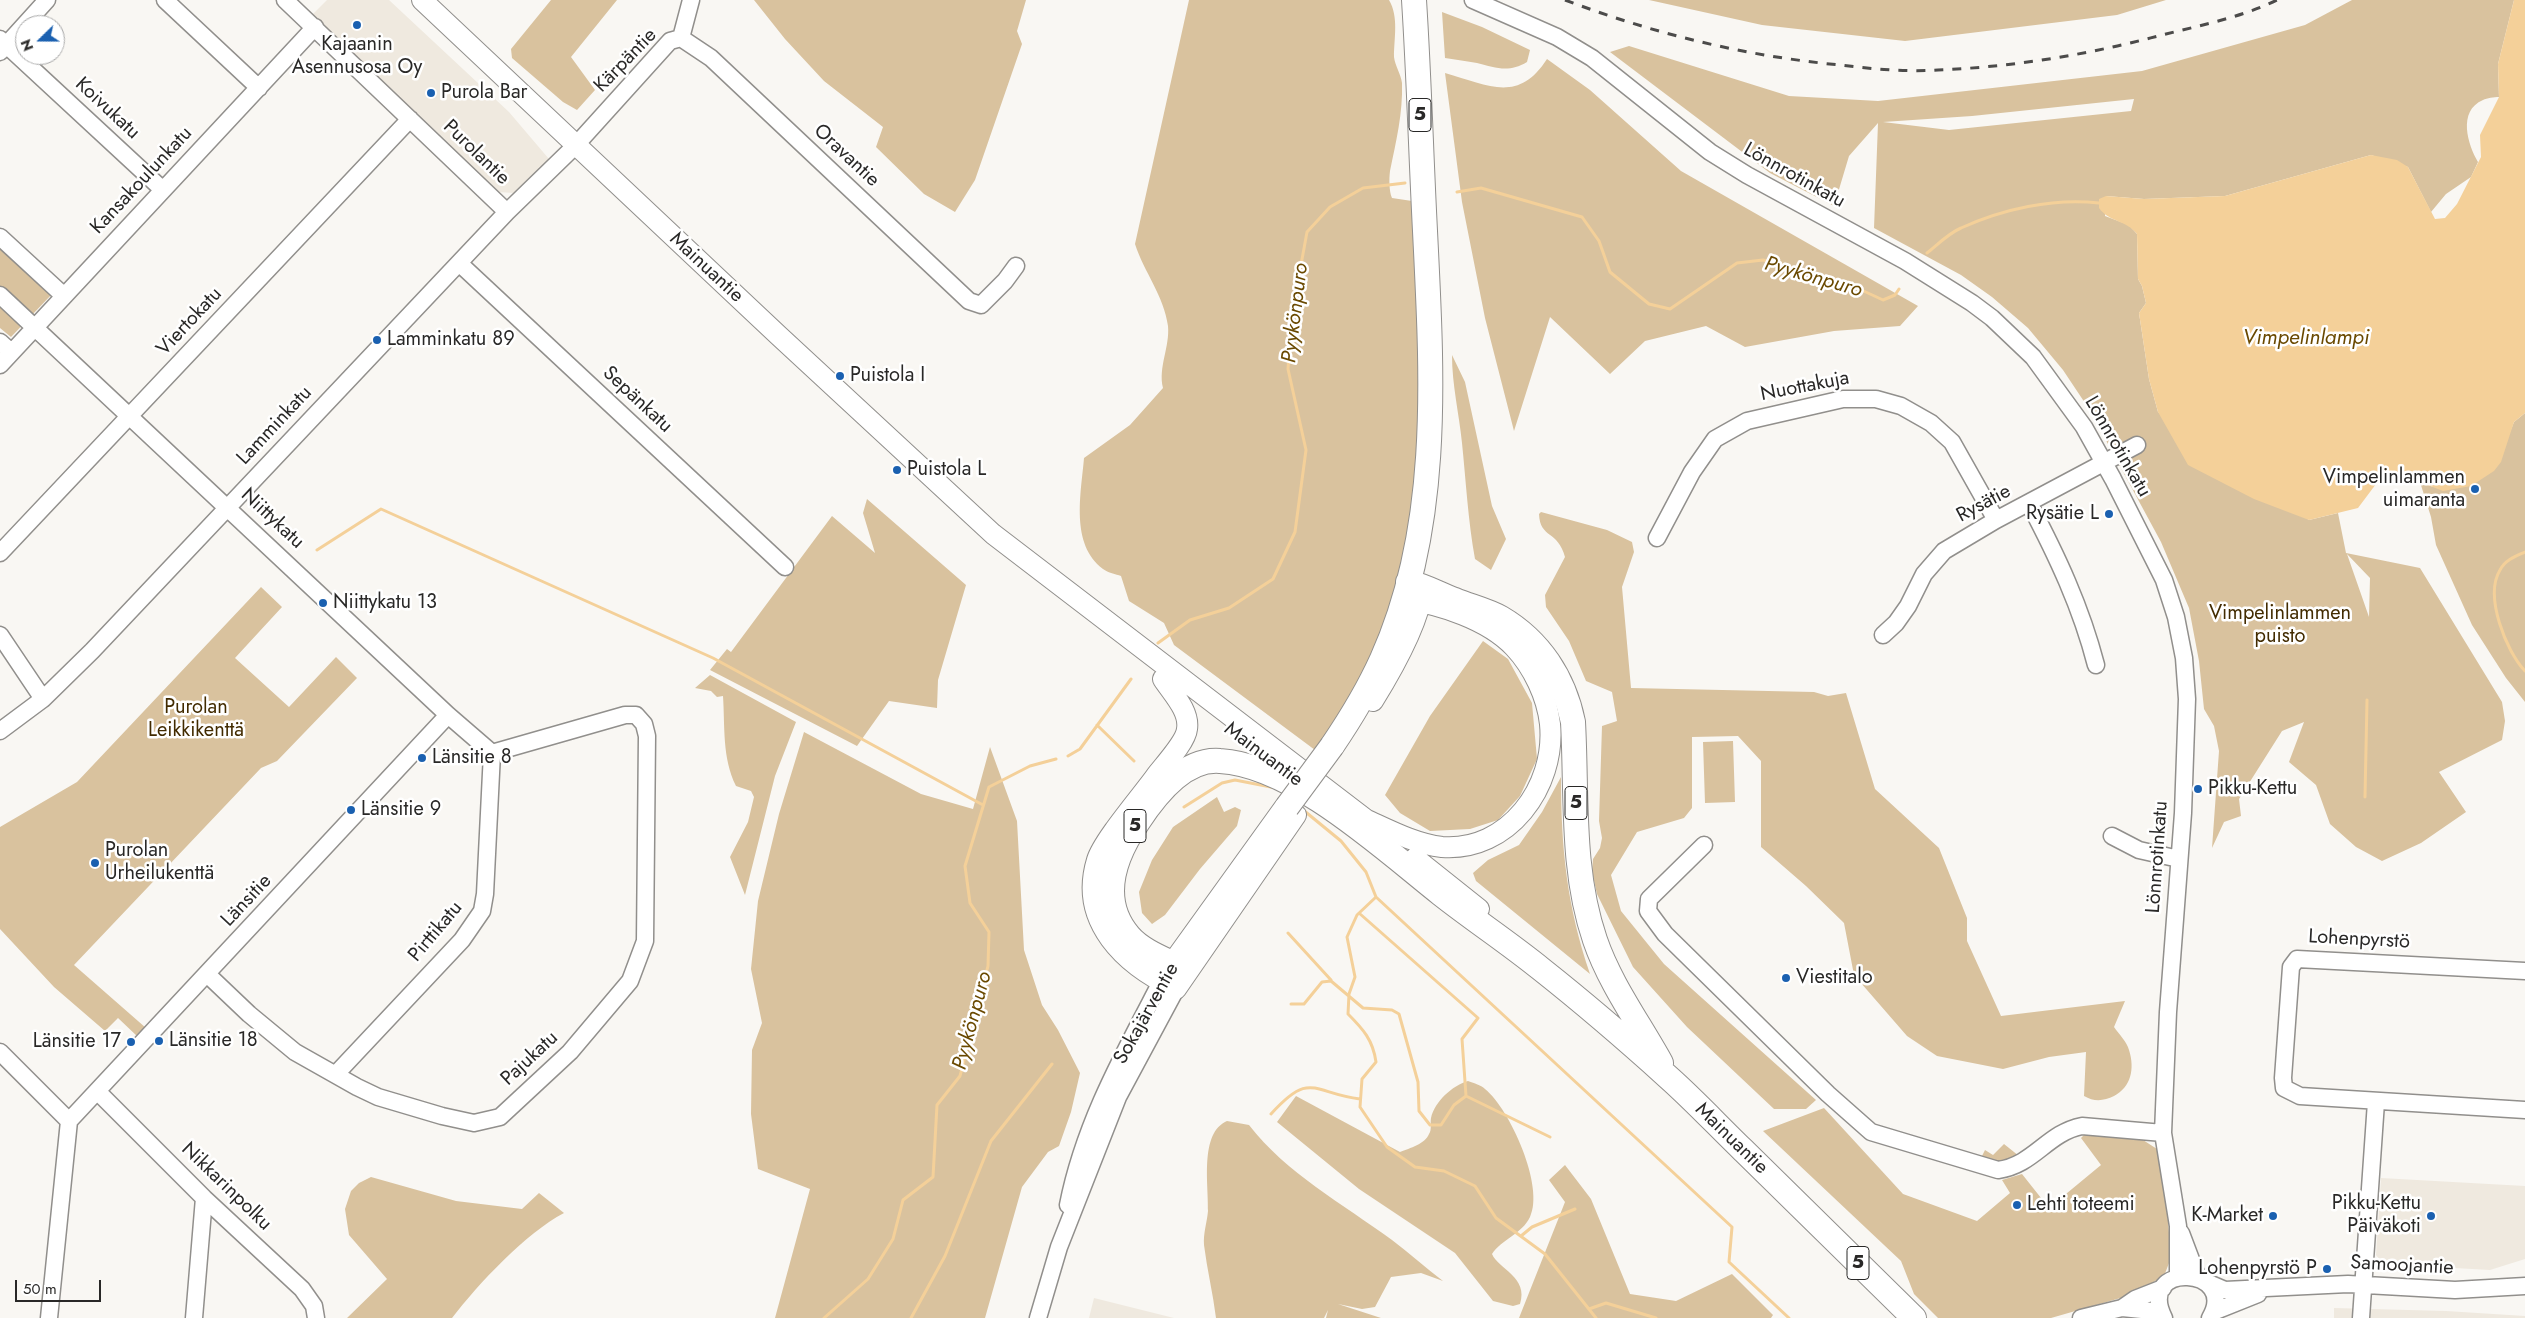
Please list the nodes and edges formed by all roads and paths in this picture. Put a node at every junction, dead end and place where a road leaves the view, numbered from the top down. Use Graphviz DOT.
graph roads {
  1 [pos="48,0"];
  2 [pos="165,0"];
  3 [pos="285,0"];
  4 [pos="422,0"];
  5 [pos="691,0"];
  6 [pos="1414,0"];
  7 [pos="1472,0"];
  8 [pos="315,28"];
  9 [pos="681,38"];
  10 [pos="2,45"];
  11 [pos="259,88"];
  12 [pos="410,120"];
  13 [pos="576,144"];
  14 [pos="163,190"];
  15 [pos="507,212"];
  16 [pos="0,237"];
  17 [pos="459,264"];
  18 [pos="1016,266"];
  19 [pos="0,295"];
  20 [pos="64,296"];
  21 [pos="35,327"];
  22 [pos="6,347"];
  23 [pos="0,365"];
  24 [pos="131,417"];
  25 [pos="2137,445"];
  26 [pos="2104,464"];
  27 [pos="2029,503"];
  28 [pos="228,507"];
  29 [pos="1996,520"];
  30 [pos="993,534"];
  31 [pos="1657,538"];
  32 [pos="0,553"];
  33 [pos="785,567"];
  34 [pos="1414,592"];
  35 [pos="0,634"];
  36 [pos="1883,636"];
  37 [pos="2096,665"];
  38 [pos="1163,680"];
  39 [pos="43,700"];
  40 [pos="448,715"];
  41 [pos="0,731"];
  42 [pos="492,753"];
  43 [pos="1326,803"];
  44 [pos="1367,820"];
  45 [pos="2112,836"];
  46 [pos="1704,845"];
  47 [pos="2179,859"];
  48 [pos="1540,968"];
  49 [pos="2525,971"];
  50 [pos="208,975"];
  51 [pos="1174,978"];
  52 [pos="0,1052"];
  53 [pos="336,1074"];
  54 [pos="1669,1078"];
  55 [pos="98,1092"];
  56 [pos="2376,1102"];
  57 [pos="2525,1110"];
  58 [pos="69,1121"];
  59 [pos="2164,1133"];
  60 [pos="204,1198"];
  61 [pos="2178,1226"];
  62 [pos="2178,1277"];
  63 [pos="2201,1279"];
  64 [pos="2364,1284"];
  65 [pos="2525,1286"];
  66 [pos="2163,1288"];
  67 [pos="2276,1289"];
  68 [pos="1889,1293"];
  69 [pos="2122,1308"];
  70 [pos="2162,1315"];
  71 [pos="2212,1315"];
  72 [pos="49,1318"];
  73 [pos="194,1318"];
  74 [pos="316,1318"];
  75 [pos="1038,1318"];
  76 [pos="1907,1318"];
  77 [pos="1914,1318"];
  78 [pos="2081,1318"];
  79 [pos="2361,1318"];
  1 -- 10 [label="street"];
  2 -- 11 [label="street"];
  3 -- 8 [label="street, Purolantie"];
  4 -- 13 [label="main road, Mainuantie"];
  5 -- 9 [label="street, Kärpäntie"];
  6 -- 34 [label="highway, 5"];
  7 -- 26 [label="street, Lönnrotinkatu"];
  8 -- 11 [label="street, Kansakoulunkatu"];
  8 -- 12 [label="street, Purolantie"];
  9 -- 13 [label="street, Kärpäntie"];
  9 -- 18 [label="street, Oravantie"];
  10 -- 14 [label="street, Koivukatu"];
  11 -- 14 [label="street, Kansakoulunkatu"];
  12 -- 15 [label="street, Purolantie"];
  12 -- 24 [label="street, Viertokatu"];
  13 -- 15 [label="street, Lamminkatu"];
  13 -- 30 [label="main road, Mainuantie"];
  14 -- 20 [label="street, Kansakoulunkatu"];
  15 -- 17 [label="street, Lamminkatu"];
  16 -- 20 [label="street"];
  17 -- 28 [label="street, Lamminkatu"];
  17 -- 33 [label="street, Sepänkatu"];
  19 -- 21 [label="street, Niittykatu"];
  20 -- 21 [label="street, Kansakoulunkatu"];
  21 -- 22 [label="street, Kansakoulunkatu"];
  21 -- 24 [label="street, Niittykatu"];
  22 -- 23 [label="street, Kansakoulunkatu"];
  24 -- 28 [label="street, Niittykatu"];
  24 -- 32 [label="street, Viertokatu"];
  25 -- 26 [label="street, Rysätie"];
  26 -- 27 [label="street, Rysätie"];
  26 -- 47 [label="street, Lönnrotinkatu"];
  27 -- 29 [label="street, Rysätie"];
  27 -- 37 [label="street"];
  28 -- 39 [label="street, Lamminkatu"];
  28 -- 40 [label="street, Niittykatu"];
  29 -- 31 [label="street, Nuottakuja"];
  29 -- 36 [label="street, Rysätie"];
  30 -- 38 [label="main road, Mainuantie"];
  30 -- 44 [label="main road, Mainuantie"];
  34 -- 44 [label="main road"];
  34 -- 51 [label="highway, Sokajärventie / 5, bridge"];
  34 -- 54 [label="highway, 5"];
  35 -- 39 [label="street"];
  38 -- 43 [label="main road, Mainuantie"];
  38 -- 51 [label="main road"];
  39 -- 41 [label="street, Lamminkatu"];
  40 -- 42 [label="street"];
  40 -- 50 [label="street, Länsitie"];
  42 -- 53 [label="street, Pirttikatu"];
  42 -- 53 [label="street, Pajukatu"];
  43 -- 48 [label="highway, Mainuantie / 5"];
  43 -- 51 [label="highway, 5"];
  44 -- 48 [label="main road, Mainuantie"];
  45 -- 47 [label="street"];
  46 -- 59 [label="street"];
  47 -- 59 [label="street, Lönnrotinkatu"];
  48 -- 54 [label="highway, Mainuantie / 5"];
  49 -- 56 [label="street, Lohenpyrstö"];
  50 -- 53 [label="street, Pajukatu"];
  50 -- 55 [label="street, Länsitie"];
  51 -- 75 [label="street, Sokajärventie"];
  52 -- 58 [label="street"];
  54 -- 68 [label="highway, Mainuantie / 5"];
  55 -- 58 [label="street, Länsitie"];
  55 -- 60 [label="street, Nikkarinpolku"];
  56 -- 57 [label="street, Lohenpyrstö"];
  56 -- 64 [label="street"];
  58 -- 72 [label="street"];
  59 -- 61 [label="street, Lönnrotinkatu"];
  60 -- 73 [label="street"];
  60 -- 74 [label="street, Nikkarinpolku"];
  61 -- 62 [label="street, Lönnrotinkatu"];
  61 -- 63 [label="street, Lönnrotinkatu"];
  62 -- 63 [label="street, Samoojantie"];
  62 -- 66 [label="street"];
  63 -- 67 [label="street, Samoojantie"];
  63 -- 71 [label="street, Lönnrotinkatu"];
  64 -- 65 [label="street, Samoojantie"];
  64 -- 67 [label="street, Samoojantie"];
  64 -- 79 [label="street"];
  66 -- 69 [label="street"];
  66 -- 70 [label="street"];
  67 -- 71 [label="street, Samoojantie"];
  68 -- 76 [label="highway"];
  68 -- 77 [label="highway, Mainuantie / 5"];
  69 -- 70 [label="street"];
  69 -- 78 [label="street"];
}
